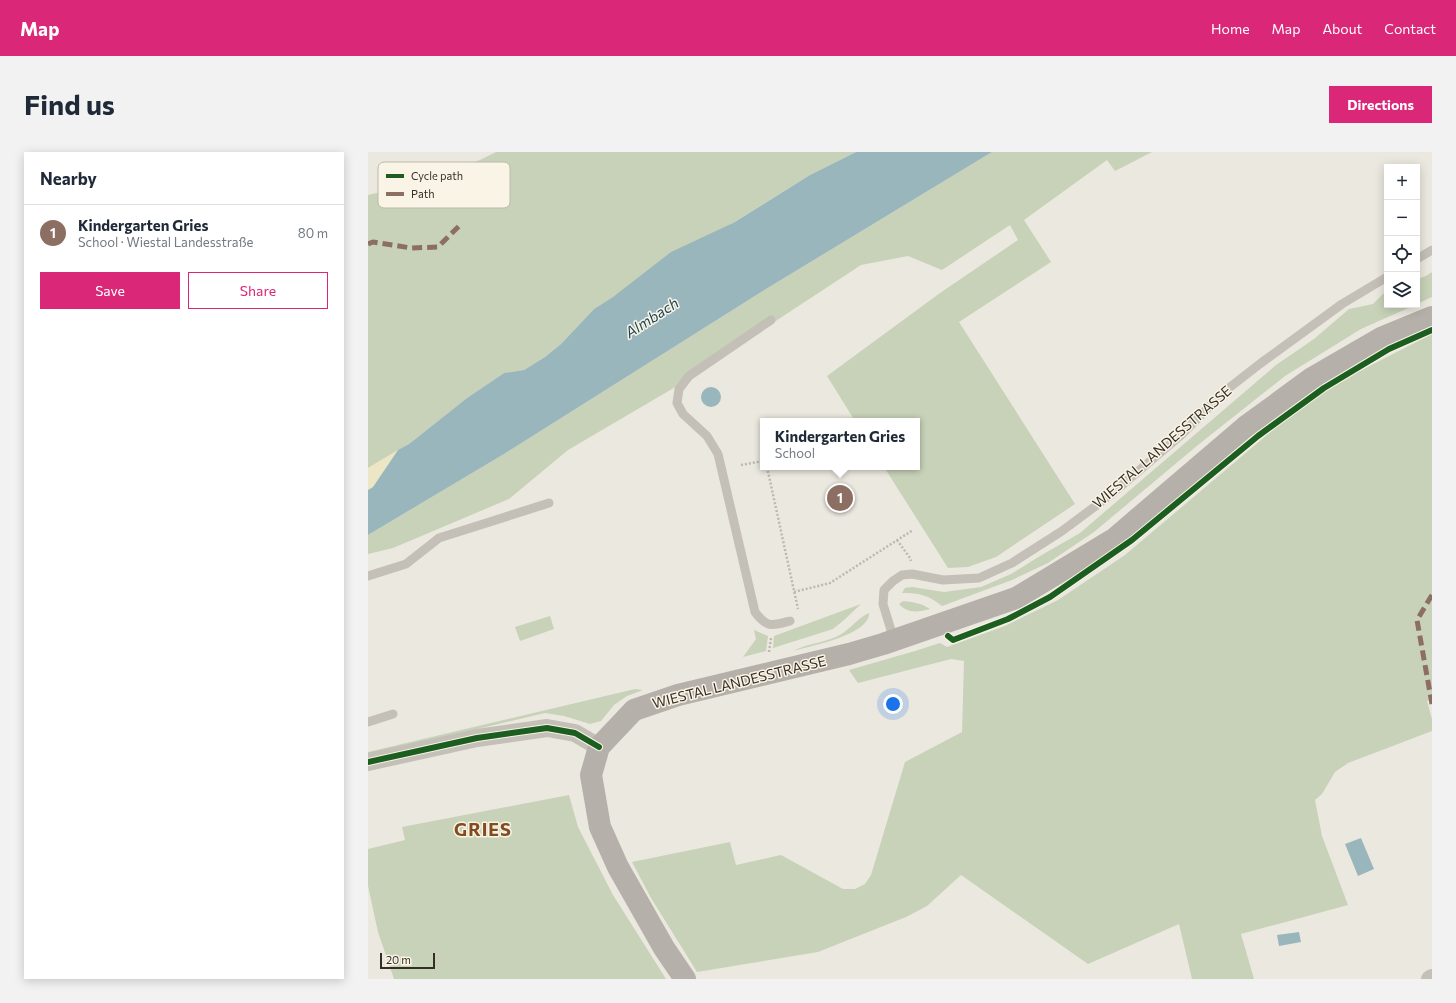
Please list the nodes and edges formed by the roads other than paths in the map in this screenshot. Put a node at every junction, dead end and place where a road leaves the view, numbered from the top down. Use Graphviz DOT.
graph roads {
  1 [pos="1432,250"];
  2 [pos="1420,257"];
  3 [pos="1384,279"];
  4 [pos="1432,317"];
  5 [pos="770,320"];
  6 [pos="549,503"];
  7 [pos="368,576"];
  8 [pos="790,621"];
  9 [pos="894,640"];
  10 [pos="393,714"];
  11 [pos="368,722"];
  12 [pos="599,747"];
  13 [pos="368,762"];
  14 [pos="685,979"];
  1 -- 2 [label="lane"];
  3 -- 9 [label="lane, WIESTAL LANDESSTRASSE"];
  4 -- 9 [label="main road, WIESTAL LANDESSTRASSE"];
  5 -- 8 [label="lane"];
  6 -- 7 [label="lane"];
  9 -- 12 [label="main road, WIESTAL LANDESSTRASSE"];
  10 -- 11 [label="lane"];
  12 -- 13 [label="street"];
  12 -- 14 [label="main road, WIESTAL LANDESSTRASSE"];
}
